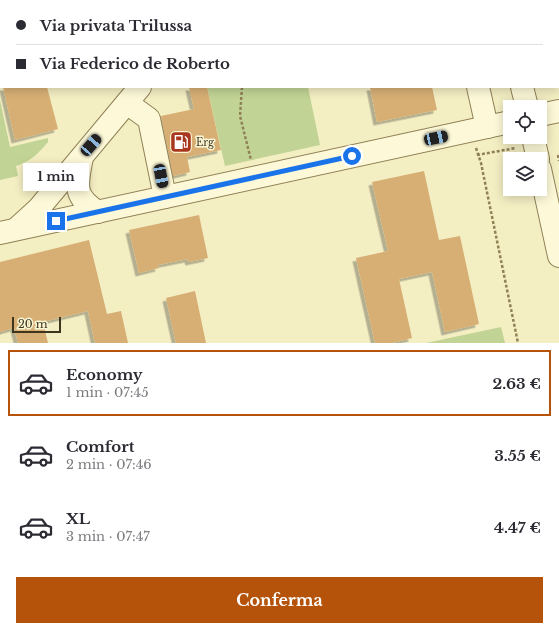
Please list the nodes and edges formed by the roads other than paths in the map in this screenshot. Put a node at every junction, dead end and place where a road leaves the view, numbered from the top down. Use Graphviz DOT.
graph roads {
  1 [pos="478,88"];
  2 [pos="522,88"];
  3 [pos="133,95"];
  4 [pos="525,100"];
  5 [pos="559,111"];
  6 [pos="547,114"];
  7 [pos="503,124"];
  8 [pos="487,127"];
  9 [pos="82,155"];
  10 [pos="546,196"];
  11 [pos="165,197"];
  12 [pos="98,212"];
  13 [pos="5,231"];
  14 [pos="559,256"];
  1 -- 8 [label="street"];
  2 -- 4 [label="street"];
  3 -- 9 [label="street"];
  3 -- 11 [label="street"];
  5 -- 6 [label="street"];
  7 -- 8 [label="street"];
  8 -- 11 [label="street"];
  9 -- 12 [label="street"];
  9 -- 13 [label="street"];
  10 -- 14 [label="street"];
  11 -- 12 [label="street"];
  12 -- 13 [label="street"];
}
